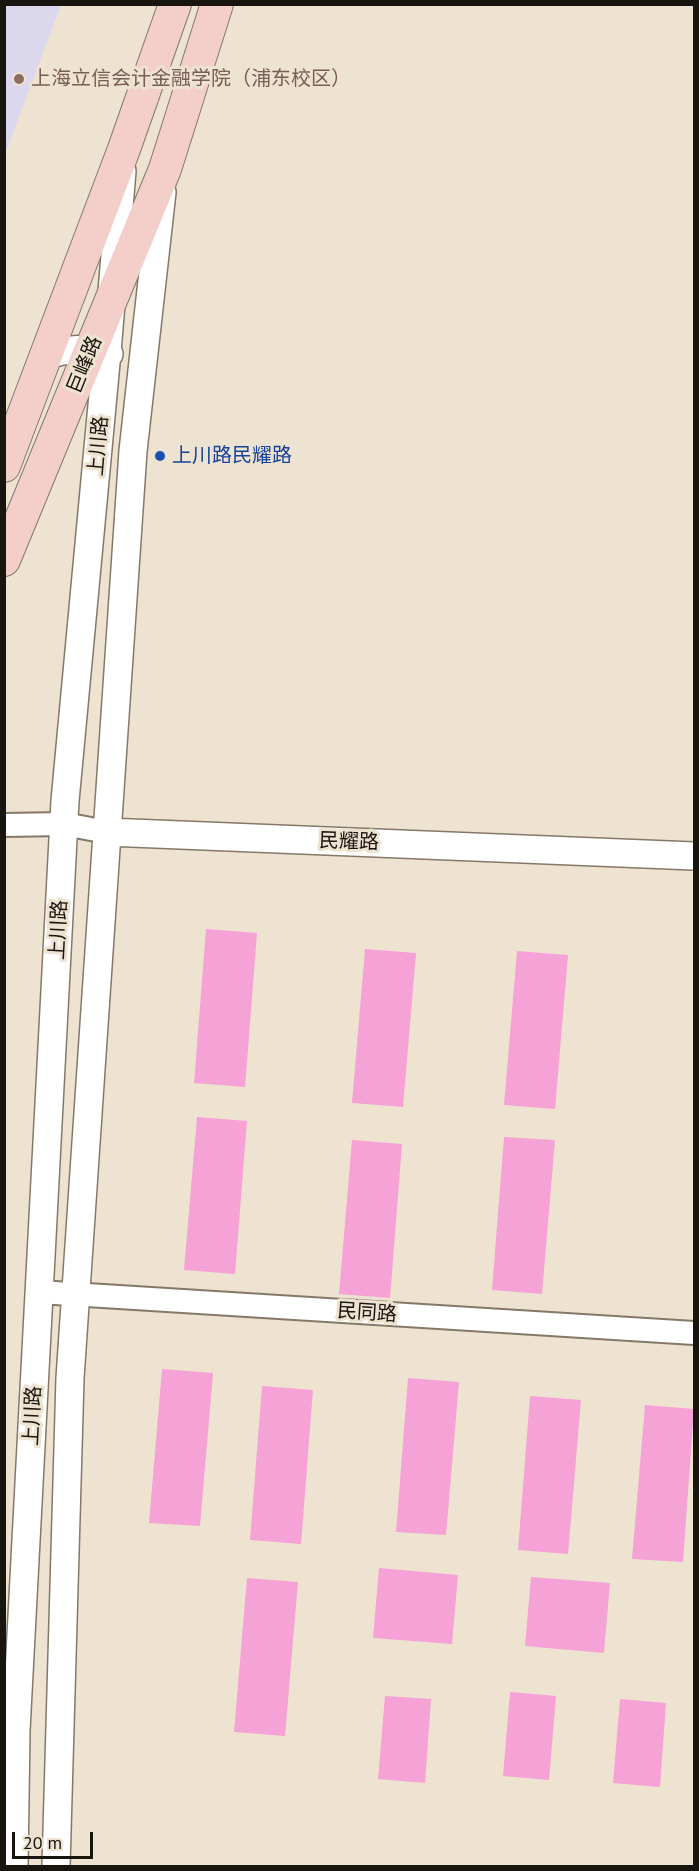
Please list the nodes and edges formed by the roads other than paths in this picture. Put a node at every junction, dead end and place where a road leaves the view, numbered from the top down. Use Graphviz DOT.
graph roads {
  1 [pos="175,4"];
  2 [pos="217,4"];
  3 [pos="124,149"];
  4 [pos="165,169"];
  5 [pos="112,301"];
  6 [pos="99,351"];
  7 [pos="46,356"];
  8 [pos="137,407"];
  9 [pos="4,466"];
  10 [pos="4,560"];
  11 [pos="64,824"];
  12 [pos="4,825"];
  13 [pos="107,832"];
  14 [pos="694,856"];
  15 [pos="39,1292"];
  16 [pos="76,1295"];
  17 [pos="694,1333"];
  18 [pos="14,1866"];
  19 [pos="56,1866"];
  1 -- 3 [label="main road"];
  2 -- 4 [label="main road, 上川路"];
  3 -- 5 [label="street"];
  3 -- 7 [label="main road, 巨峰路"];
  4 -- 5 [label="main road, 巨峰路"];
  4 -- 8 [label="street, 上川路"];
  5 -- 6 [label="main road, 巨峰路"];
  6 -- 7 [label="street"];
  6 -- 8 [label="street"];
  6 -- 10 [label="main road, 巨峰路"];
  6 -- 11 [label="street, 上川路"];
  7 -- 9 [label="main road, 巨峰路"];
  8 -- 13 [label="street, 上川路"];
  11 -- 12 [label="street, 民耀路"];
  11 -- 13 [label="street, 民耀路"];
  11 -- 15 [label="street, 上川路"];
  13 -- 14 [label="street, 民耀路"];
  13 -- 16 [label="street, 上川路"];
  15 -- 16 [label="street, 民同路"];
  15 -- 18 [label="street, 上川路"];
  16 -- 17 [label="street, 民同路"];
  16 -- 19 [label="street, 上川路"];
}
